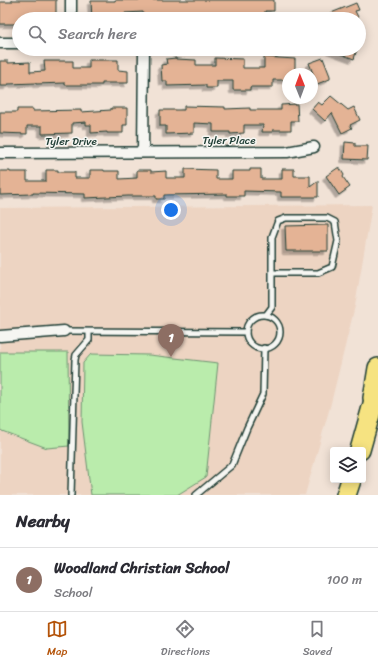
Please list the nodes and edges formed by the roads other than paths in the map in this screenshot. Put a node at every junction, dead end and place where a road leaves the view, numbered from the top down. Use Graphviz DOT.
graph roads {
  1 [pos="71,0"];
  2 [pos="71,12"];
  3 [pos="0,43"];
  4 [pos="12,43"];
  5 [pos="144,56"];
  6 [pos="314,147"];
  7 [pos="143,152"];
  8 [pos="0,153"];
  9 [pos="272,273"];
  10 [pos="266,315"];
  11 [pos="64,331"];
  12 [pos="89,332"];
  13 [pos="246,332"];
  14 [pos="0,336"];
  15 [pos="264,348"];
  16 [pos="378,368"];
  17 [pos="378,386"];
  18 [pos="369,418"];
  19 [pos="361,447"];
  20 [pos="350,483"];
  21 [pos="71,495"];
  22 [pos="196,495"];
  23 [pos="346,495"];
  1 -- 2 [label="street"];
  3 -- 4 [label="street"];
  5 -- 7 [label="street"];
  6 -- 7 [label="street, Tyler Place"];
  7 -- 8 [label="street, Tyler Drive"];
  9 -- 9 [label="lane"];
  9 -- 10 [label="lane"];
  10 -- 13 [label="lane"];
  10 -- 15 [label="lane"];
  11 -- 12 [label="lane"];
  11 -- 14 [label="street"];
  12 -- 13 [label="lane"];
  12 -- 21 [label="lane"];
  13 -- 15 [label="lane"];
  15 -- 22 [label="lane"];
  16 -- 18 [label="highway"];
  17 -- 18 [label="highway"];
  18 -- 19 [label="highway"];
  20 -- 23 [label="highway"];
}
